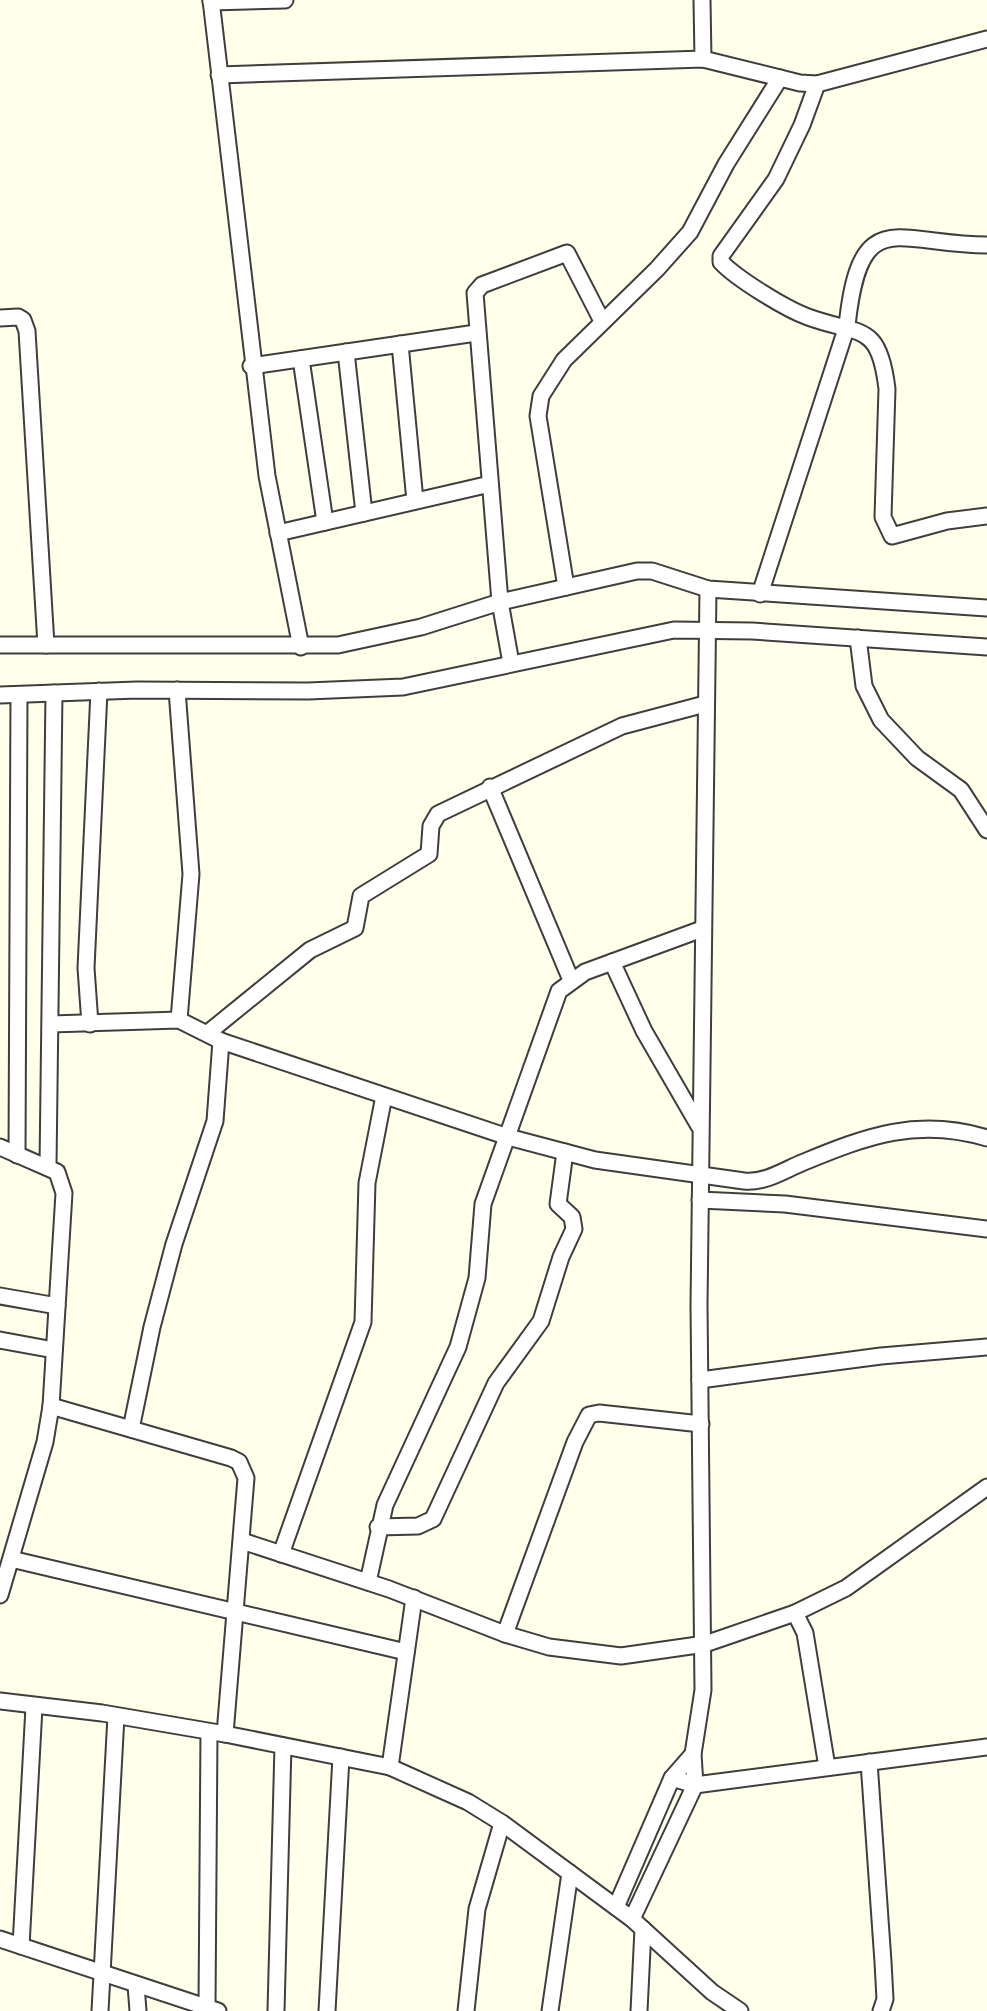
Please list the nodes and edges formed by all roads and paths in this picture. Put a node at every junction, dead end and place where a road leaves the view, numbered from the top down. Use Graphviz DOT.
graph roads {
  1 [pos="285,0"];
  2 [pos="702,0"];
  3 [pos="211,1"];
  4 [pos="987,39"];
  5 [pos="704,59"];
  6 [pos="219,74"];
  7 [pos="780,78"];
  8 [pos="816,84"];
  9 [pos="987,245"];
  10 [pos="0,318"];
  11 [pos="602,321"];
  12 [pos="847,326"];
  13 [pos="476,333"];
  14 [pos="400,344"];
  15 [pos="346,352"];
  16 [pos="301,359"];
  17 [pos="251,366"];
  18 [pos="490,484"];
  19 [pos="415,501"];
  20 [pos="364,513"];
  21 [pos="987,516"];
  22 [pos="325,522"];
  23 [pos="278,532"];
  24 [pos="566,586"];
  25 [pos="708,589"];
  26 [pos="760,594"];
  27 [pos="500,602"];
  28 [pos="987,608"];
  29 [pos="708,630"];
  30 [pos="858,638"];
  31 [pos="0,645"];
  32 [pos="46,645"];
  33 [pos="301,646"];
  34 [pos="987,646"];
  35 [pos="511,663"];
  36 [pos="176,690"];
  37 [pos="100,691"];
  38 [pos="54,693"];
  39 [pos="19,694"];
  40 [pos="0,696"];
  41 [pos="704,704"];
  42 [pos="490,787"];
  43 [pos="987,830"];
  44 [pos="702,929"];
  45 [pos="612,962"];
  46 [pos="570,980"];
  47 [pos="179,1020"];
  48 [pos="51,1024"];
  49 [pos="90,1024"];
  50 [pos="215,1037"];
  51 [pos="384,1096"];
  52 [pos="700,1127"];
  53 [pos="508,1137"];
  54 [pos="987,1138"];
  55 [pos="0,1146"];
  56 [pos="565,1152"];
  57 [pos="17,1155"];
  58 [pos="48,1166"];
  59 [pos="700,1173"];
  60 [pos="700,1200"];
  61 [pos="987,1229"];
  62 [pos="0,1296"];
  63 [pos="56,1306"];
  64 [pos="0,1340"];
  65 [pos="987,1348"];
  66 [pos="54,1350"];
  67 [pos="700,1380"];
  68 [pos="51,1406"];
  69 [pos="701,1424"];
  70 [pos="131,1429"];
  71 [pos="987,1487"];
  72 [pos="378,1526"];
  73 [pos="242,1541"];
  74 [pos="280,1554"];
  75 [pos="11,1559"];
  76 [pos="368,1582"];
  77 [pos="0,1595"];
  78 [pos="414,1598"];
  79 [pos="236,1612"];
  80 [pos="794,1613"];
  81 [pos="505,1634"];
  82 [pos="704,1644"];
  83 [pos="406,1652"];
  84 [pos="0,1701"];
  85 [pos="34,1707"];
  86 [pos="116,1716"];
  87 [pos="217,1733"];
  88 [pos="284,1746"];
  89 [pos="987,1748"];
  90 [pos="693,1754"];
  91 [pos="341,1757"];
  92 [pos="870,1762"];
  93 [pos="390,1767"];
  94 [pos="827,1767"];
  95 [pos="672,1778"];
  96 [pos="695,1785"];
  97 [pos="502,1823"];
  98 [pos="570,1873"];
  99 [pos="616,1907"];
  100 [pos="638,1924"];
  101 [pos="0,1939"];
  102 [pos="21,1946"];
  103 [pos="102,1973"];
  104 [pos="136,1986"];
  105 [pos="212,2009"];
  106 [pos="100,2011"];
  107 [pos="138,2011"];
  108 [pos="276,2011"];
  109 [pos="327,2011"];
  110 [pos="466,2011"];
  111 [pos="550,2011"];
  112 [pos="640,2011"];
  113 [pos="740,2011"];
  114 [pos="881,2011"];
  1 -- 3 [label="street"];
  2 -- 5 [label="street"];
  3 -- 6 [label="street"];
  4 -- 8 [label="street"];
  5 -- 6 [label="street"];
  5 -- 7 [label="street"];
  6 -- 17 [label="street"];
  7 -- 8 [label="street"];
  7 -- 11 [label="street"];
  8 -- 12 [label="street"];
  9 -- 12 [label="street"];
  10 -- 32 [label="street"];
  11 -- 13 [label="street"];
  11 -- 24 [label="street"];
  12 -- 21 [label="street"];
  12 -- 26 [label="street"];
  13 -- 14 [label="street"];
  13 -- 18 [label="street"];
  14 -- 15 [label="street"];
  14 -- 19 [label="street"];
  15 -- 16 [label="street"];
  15 -- 20 [label="street"];
  16 -- 17 [label="street"];
  16 -- 22 [label="street"];
  17 -- 23 [label="street"];
  18 -- 19 [label="street"];
  18 -- 27 [label="street"];
  19 -- 20 [label="street"];
  20 -- 22 [label="street"];
  22 -- 23 [label="street"];
  23 -- 33 [label="street"];
  24 -- 25 [label="street"];
  24 -- 27 [label="street"];
  25 -- 26 [label="street"];
  25 -- 29 [label="street"];
  26 -- 28 [label="street"];
  27 -- 33 [label="street"];
  27 -- 35 [label="street"];
  29 -- 30 [label="street"];
  29 -- 35 [label="street"];
  29 -- 41 [label="street"];
  30 -- 34 [label="street"];
  30 -- 43 [label="street"];
  31 -- 32 [label="street"];
  32 -- 33 [label="street"];
  35 -- 36 [label="street"];
  36 -- 37 [label="street"];
  36 -- 47 [label="street"];
  37 -- 38 [label="street"];
  37 -- 49 [label="street"];
  38 -- 39 [label="street"];
  38 -- 48 [label="street"];
  39 -- 40 [label="street"];
  39 -- 57 [label="street"];
  41 -- 42 [label="street"];
  41 -- 44 [label="street"];
  42 -- 46 [label="street"];
  42 -- 50 [label="street"];
  44 -- 45 [label="street"];
  44 -- 52 [label="street"];
  45 -- 46 [label="street"];
  45 -- 52 [label="street"];
  46 -- 53 [label="street"];
  47 -- 49 [label="street"];
  47 -- 50 [label="street"];
  48 -- 49 [label="street"];
  48 -- 58 [label="street"];
  50 -- 51 [label="street"];
  50 -- 70 [label="street"];
  51 -- 53 [label="street"];
  51 -- 74 [label="street"];
  52 -- 59 [label="street"];
  53 -- 56 [label="street"];
  53 -- 72 [label="street"];
  54 -- 59 [label="street"];
  55 -- 57 [label="street"];
  56 -- 59 [label="street"];
  56 -- 72 [label="street"];
  57 -- 58 [label="street"];
  58 -- 63 [label="street"];
  59 -- 60 [label="street"];
  60 -- 61 [label="street"];
  60 -- 67 [label="street"];
  62 -- 63 [label="street"];
  63 -- 66 [label="street"];
  64 -- 66 [label="street"];
  65 -- 67 [label="street"];
  66 -- 68 [label="street"];
  67 -- 69 [label="street"];
  68 -- 70 [label="street"];
  68 -- 75 [label="street"];
  69 -- 81 [label="street"];
  69 -- 82 [label="street"];
  70 -- 73 [label="street"];
  71 -- 80 [label="street"];
  72 -- 76 [label="street"];
  73 -- 74 [label="street"];
  73 -- 79 [label="street"];
  74 -- 76 [label="street"];
  75 -- 77 [label="street"];
  75 -- 79 [label="street"];
  76 -- 78 [label="street"];
  78 -- 81 [label="street"];
  78 -- 83 [label="street"];
  79 -- 83 [label="street"];
  79 -- 87 [label="street"];
  80 -- 82 [label="street"];
  80 -- 94 [label="street"];
  81 -- 82 [label="street"];
  82 -- 90 [label="street"];
  83 -- 93 [label="street"];
  84 -- 85 [label="street"];
  85 -- 86 [label="street"];
  85 -- 102 [label="street"];
  86 -- 87 [label="street"];
  86 -- 103 [label="street"];
  87 -- 88 [label="street"];
  87 -- 105 [label="street"];
  88 -- 91 [label="street"];
  88 -- 108 [label="street"];
  89 -- 92 [label="street"];
  90 -- 95 [label="street"];
  90 -- 96 [label="street"];
  91 -- 93 [label="street"];
  91 -- 109 [label="street"];
  92 -- 94 [label="street"];
  92 -- 114 [label="street"];
  93 -- 97 [label="street"];
  94 -- 96 [label="street"];
  95 -- 96 [label="street"];
  95 -- 99 [label="street"];
  96 -- 100 [label="street"];
  97 -- 98 [label="street"];
  97 -- 110 [label="street"];
  98 -- 99 [label="street"];
  98 -- 111 [label="street"];
  99 -- 100 [label="street"];
  100 -- 112 [label="street"];
  100 -- 113 [label="street"];
  101 -- 102 [label="street"];
  102 -- 103 [label="street"];
  103 -- 104 [label="street"];
  103 -- 106 [label="street"];
  104 -- 105 [label="street"];
  104 -- 107 [label="street"];
}
